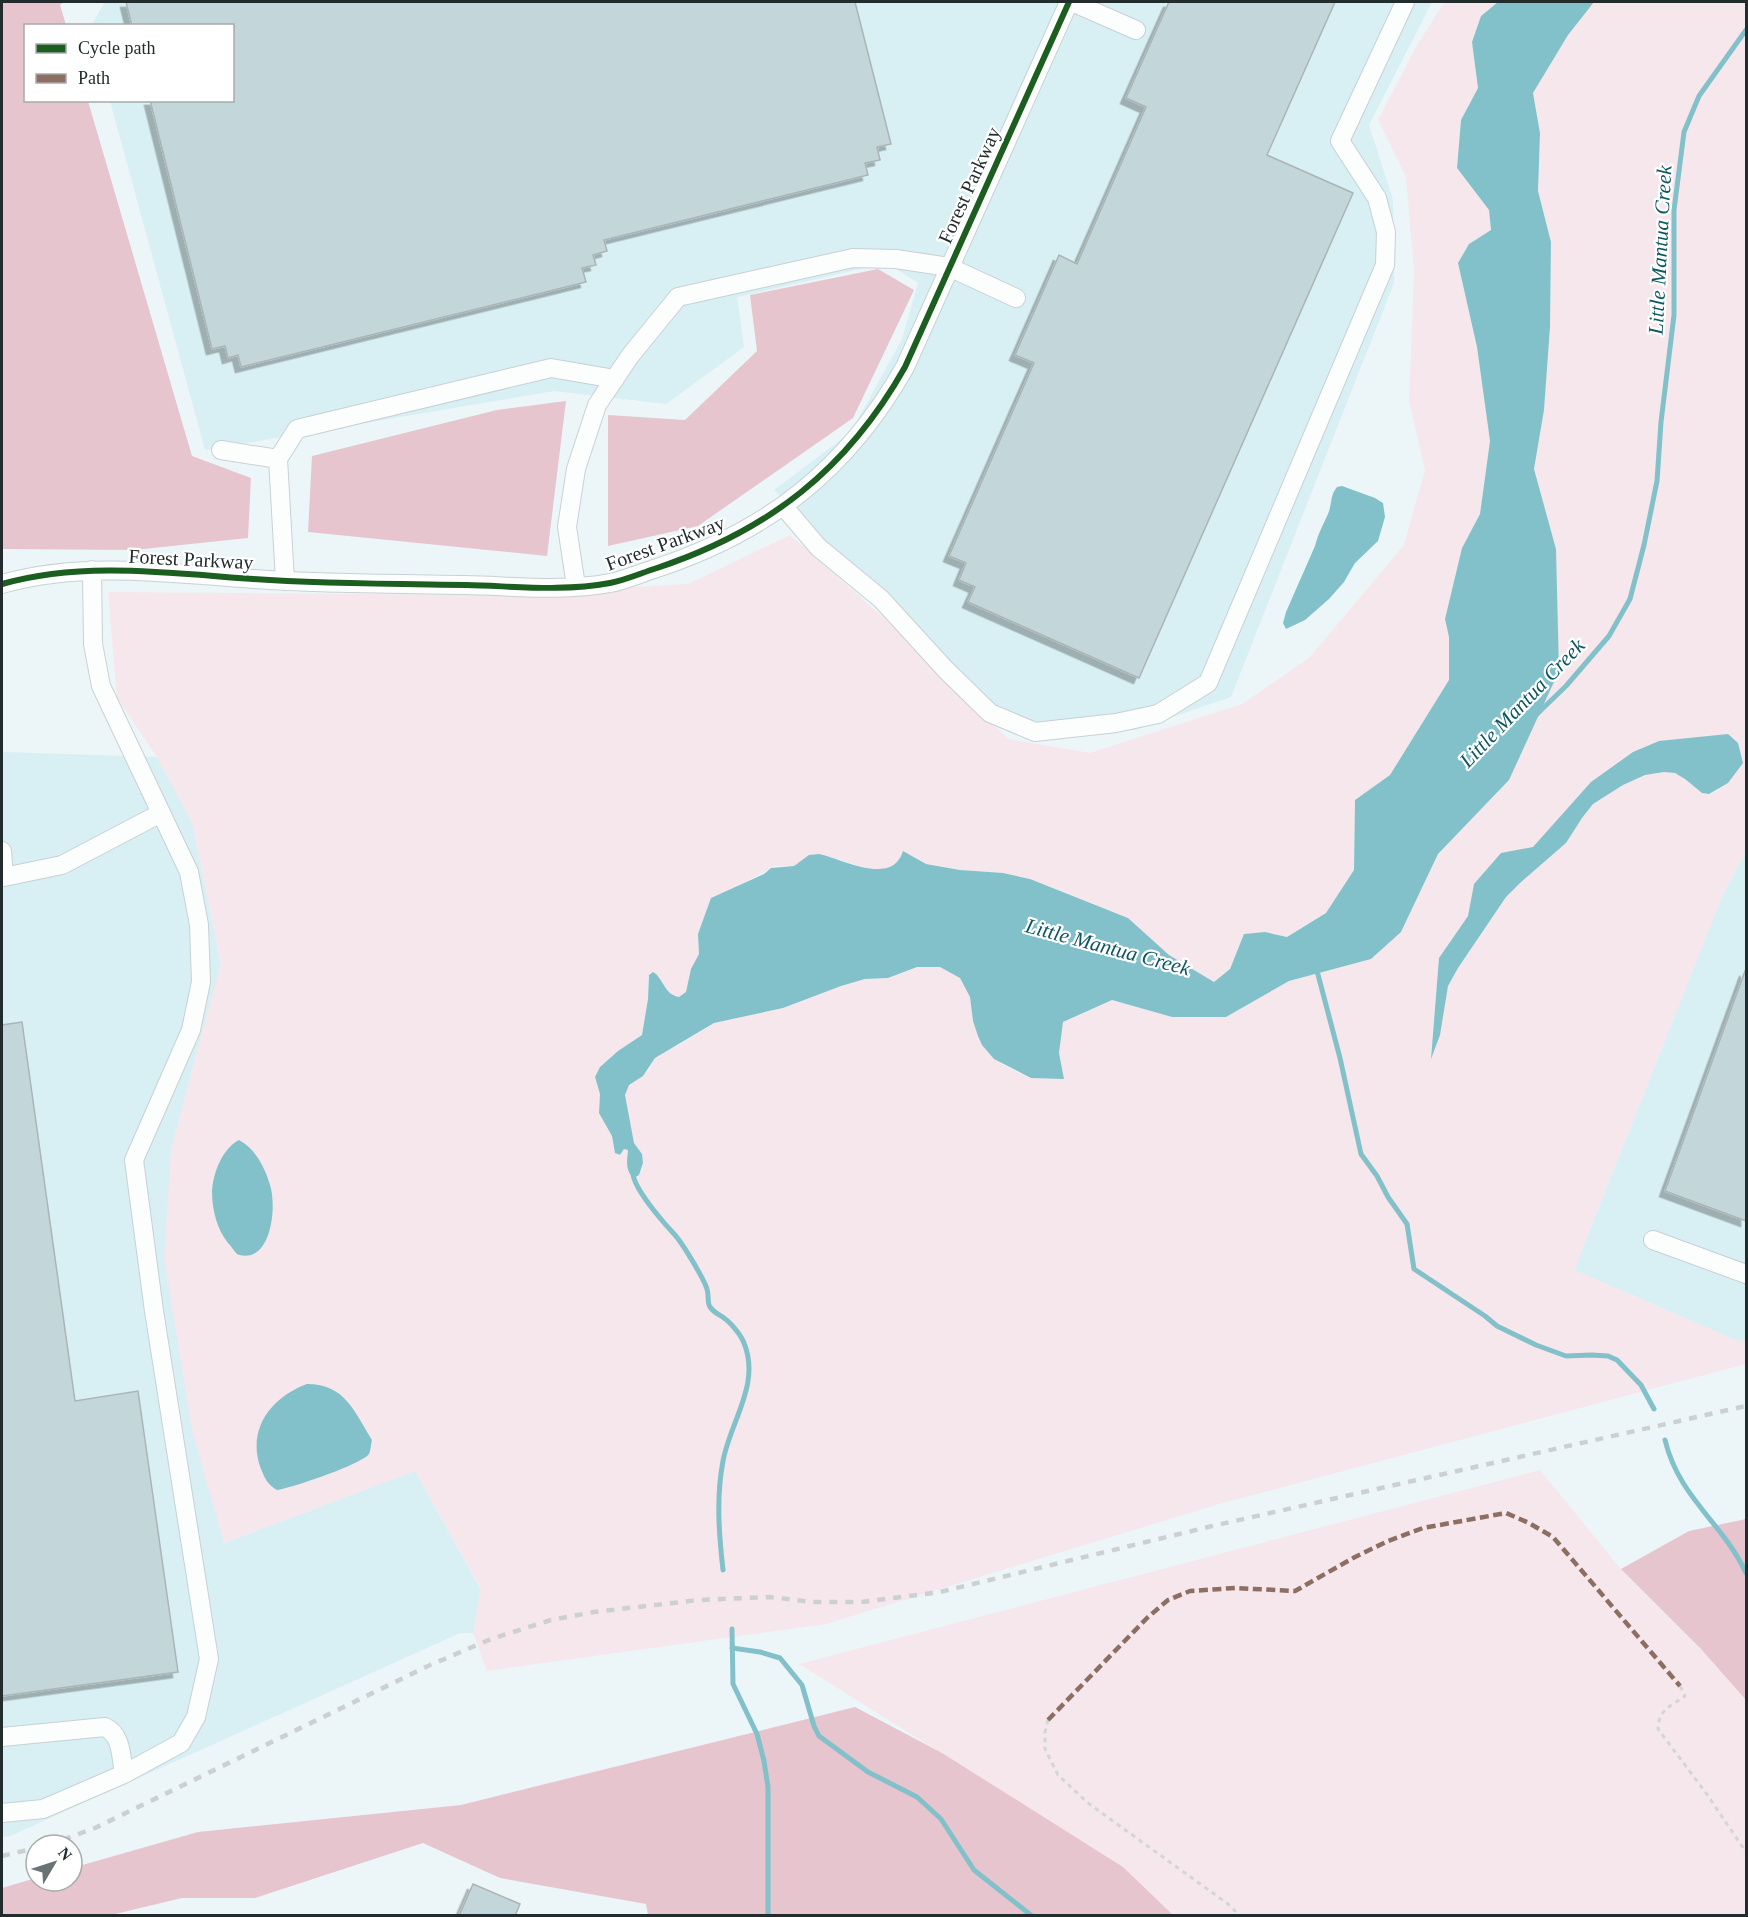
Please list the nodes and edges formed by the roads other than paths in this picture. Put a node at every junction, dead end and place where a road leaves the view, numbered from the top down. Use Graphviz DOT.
graph roads {
  1 [pos="1070,2"];
  2 [pos="1405,2"];
  3 [pos="1136,30"];
  4 [pos="949,267"];
  5 [pos="1016,298"];
  6 [pos="615,379"];
  7 [pos="221,450"];
  8 [pos="278,459"];
  9 [pos="783,507"];
  10 [pos="92,570"];
  11 [pos="285,581"];
  12 [pos="2,584"];
  13 [pos="576,586"];
  14 [pos="161,813"];
  15 [pos="2,851"];
  16 [pos="1653,1240"];
  17 [pos="1746,1274"];
  18 [pos="2,1737"];
  19 [pos="124,1774"];
  20 [pos="2,1813"];
  1 -- 3 [label="street"];
  1 -- 4 [label="street, Forest Parkway"];
  2 -- 9 [label="street"];
  4 -- 5 [label="street"];
  4 -- 6 [label="street"];
  4 -- 9 [label="street, Forest Parkway"];
  6 -- 8 [label="street"];
  6 -- 13 [label="street"];
  7 -- 8 [label="street"];
  8 -- 11 [label="street"];
  9 -- 13 [label="street, Forest Parkway"];
  10 -- 11 [label="street, Forest Parkway"];
  10 -- 12 [label="street, Forest Parkway"];
  10 -- 14 [label="street"];
  11 -- 13 [label="street, Forest Parkway"];
  14 -- 15 [label="street"];
  14 -- 19 [label="street"];
  16 -- 17 [label="street"];
  18 -- 19 [label="street"];
  19 -- 20 [label="street"];
}
